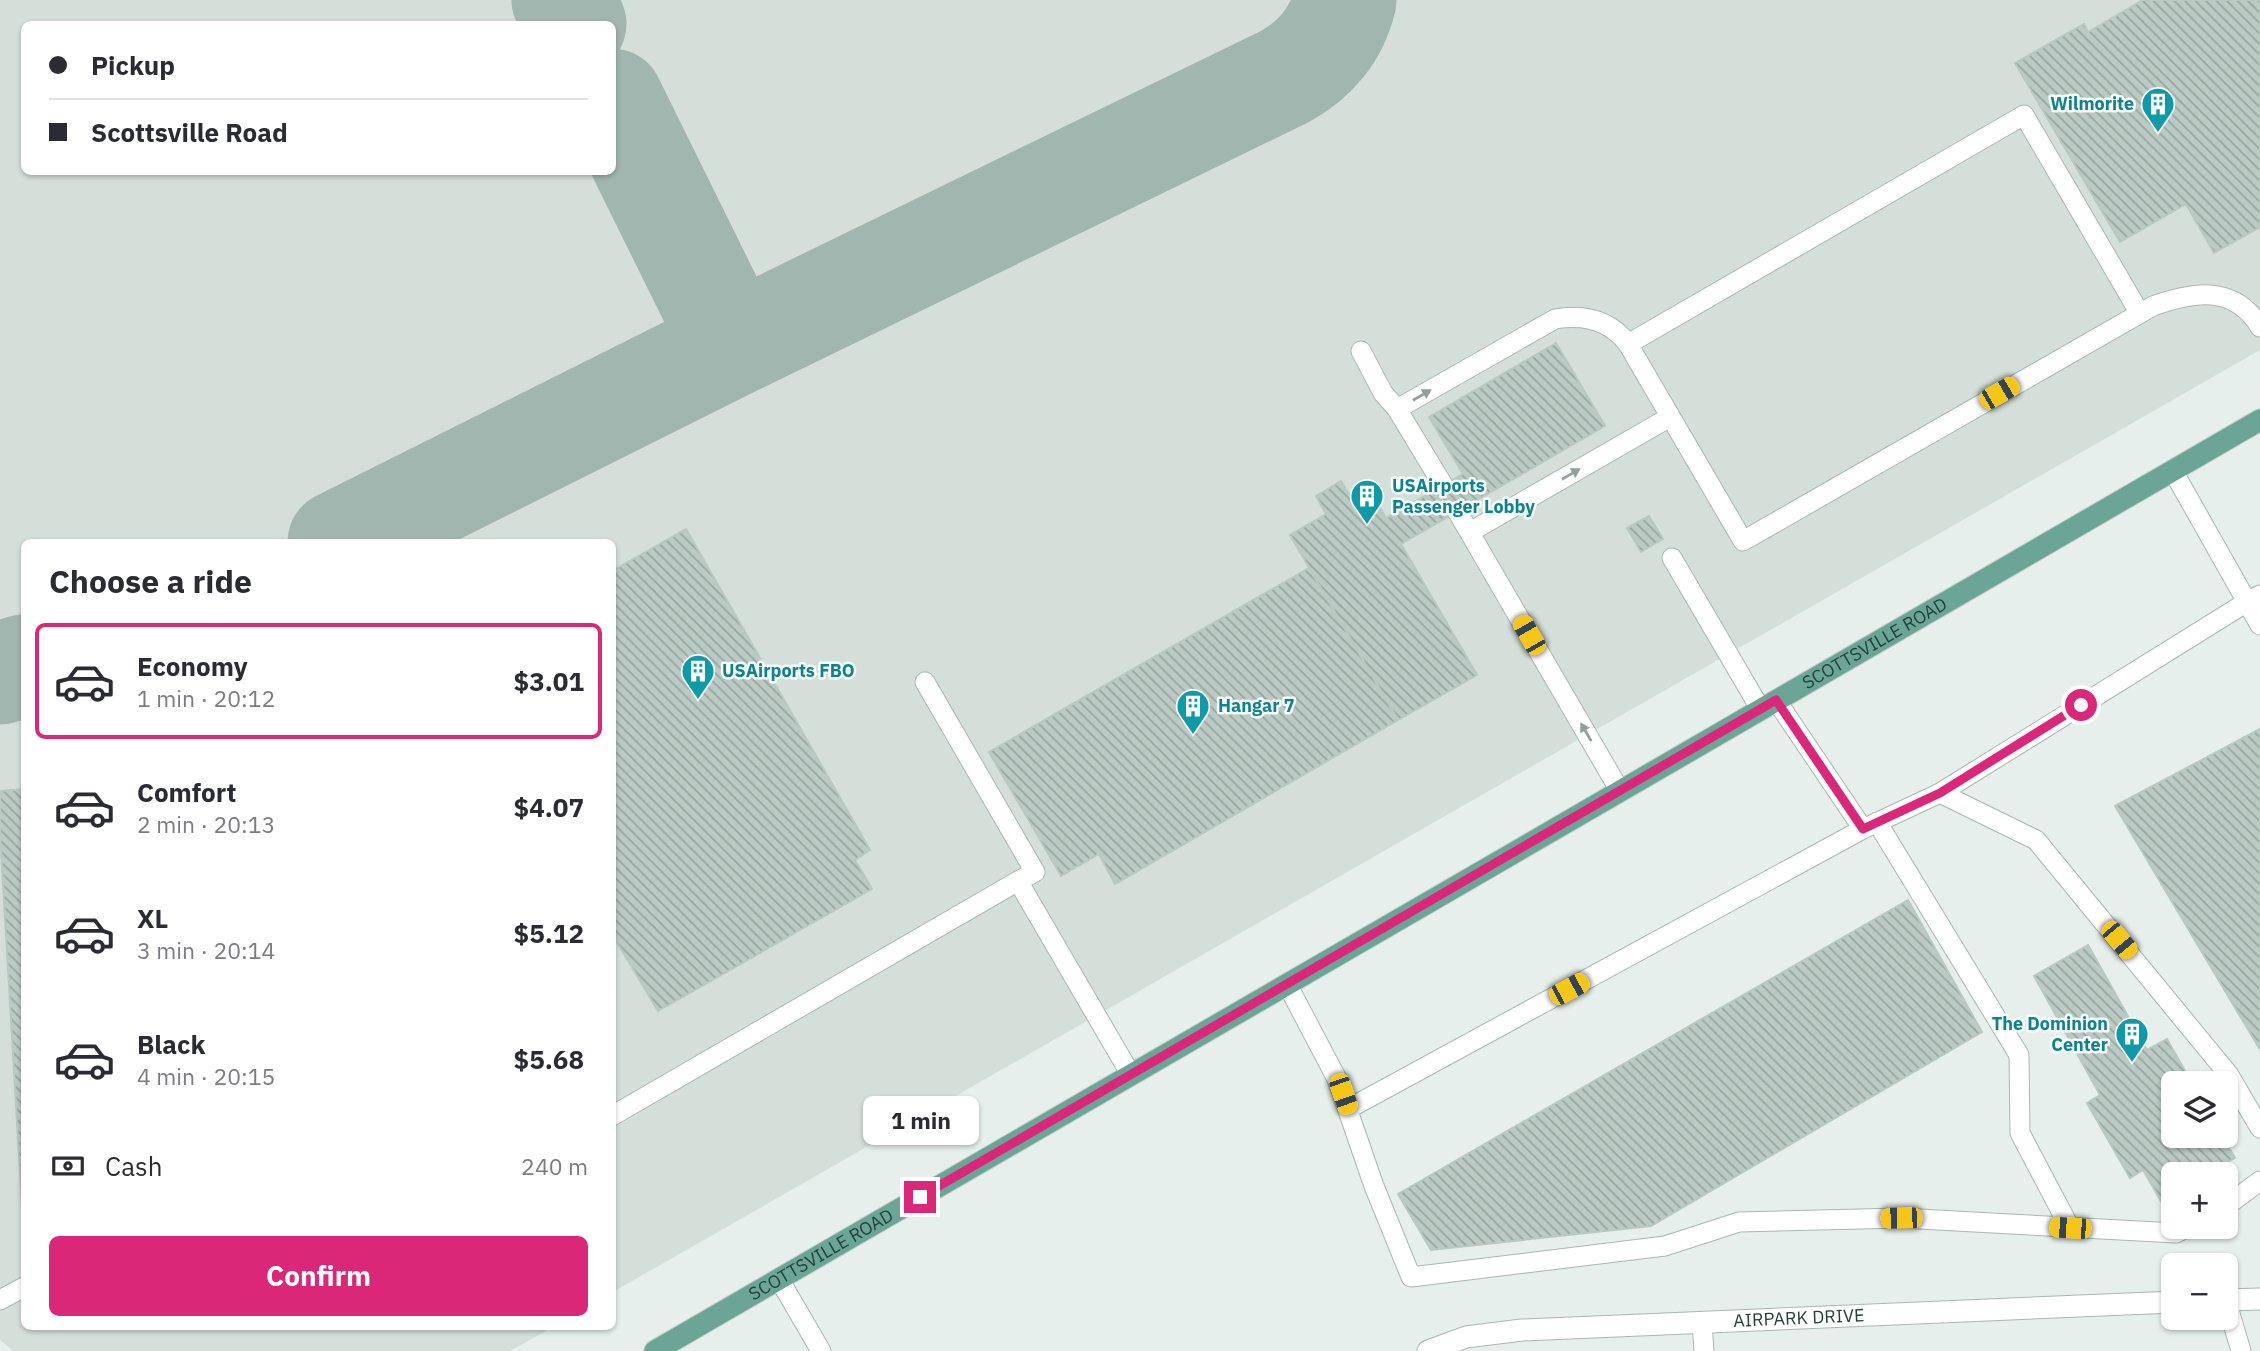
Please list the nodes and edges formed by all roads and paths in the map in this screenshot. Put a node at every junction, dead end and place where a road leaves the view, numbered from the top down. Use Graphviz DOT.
graph roads {
  1 [pos="2139,312"];
  2 [pos="2258,320"];
  3 [pos="1628,344"];
  4 [pos="1361,351"];
  5 [pos="1397,409"];
  6 [pos="1671,417"];
  7 [pos="2260,421"];
  8 [pos="2173,471"];
  9 [pos="1443,485"];
  10 [pos="1457,511"];
  11 [pos="1470,532"];
  12 [pos="1672,558"];
  13 [pos="2253,598"];
  14 [pos="2260,625"];
  15 [pos="925,682"];
  16 [pos="1768,705"];
  17 [pos="1620,791"];
  18 [pos="1940,793"];
  19 [pos="1870,825"];
  20 [pos="1018,881"];
  21 [pos="1287,984"];
  22 [pos="1130,1075"];
  23 [pos="1348,1109"];
  24 [pos="616,1114"];
  25 [pos="2259,1122"];
  26 [pos="2260,1181"];
  27 [pos="2238,1197"];
  28 [pos="2070,1228"];
  29 [pos="2161,1232"];
  30 [pos="779,1279"];
  31 [pos="21,1289"];
  32 [pos="2260,1298"];
  33 [pos="2238,1299"];
  34 [pos="0,1300"];
  35 [pos="2161,1303"];
  36 [pos="1702,1322"];
  37 [pos="2235,1330"];
  38 [pos="655,1351"];
  39 [pos="821,1351"];
  40 [pos="1428,1351"];
  41 [pos="1704,1351"];
  42 [pos="2241,1351"];
  1 -- 2 [label="lane"];
  1 -- 3 [label="lane"];
  1 -- 6 [label="lane"];
  5 -- 3 [label="lane, one-way"];
  3 -- 6 [label="lane"];
  4 -- 5 [label="lane"];
  5 -- 9 [label="lane"];
  11 -- 6 [label="lane, one-way"];
  7 -- 8 [label="main road, SCOTTSVILLE ROAD"];
  8 -- 13 [label="lane"];
  8 -- 16 [label="main road, SCOTTSVILLE ROAD"];
  10 -- 11 [label="lane"];
  17 -- 11 [label="lane, one-way"];
  12 -- 16 [label="lane"];
  13 -- 14 [label="lane"];
  13 -- 18 [label="lane"];
  15 -- 20 [label="lane"];
  16 -- 17 [label="main road, SCOTTSVILLE ROAD"];
  16 -- 19 [label="lane"];
  17 -- 21 [label="main road, SCOTTSVILLE ROAD"];
  18 -- 19 [label="lane"];
  18 -- 25 [label="lane"];
  19 -- 23 [label="lane"];
  19 -- 28 [label="lane"];
  20 -- 22 [label="lane"];
  20 -- 24 [label="lane"];
  21 -- 22 [label="main road, SCOTTSVILLE ROAD"];
  21 -- 23 [label="lane"];
  22 -- 30 [label="main road, SCOTTSVILLE ROAD"];
  23 -- 28 [label="lane"];
  26 -- 27 [label="lane"];
  28 -- 29 [label="lane"];
  30 -- 38 [label="main road, SCOTTSVILLE ROAD"];
  30 -- 39 [label="lane"];
  31 -- 34 [label="lane"];
  32 -- 33 [label="street"];
  35 -- 36 [label="street, AIRPARK DRIVE"];
  36 -- 40 [label="street, AIRPARK DRIVE"];
  36 -- 41 [label="lane"];
  37 -- 42 [label="lane"];
}
